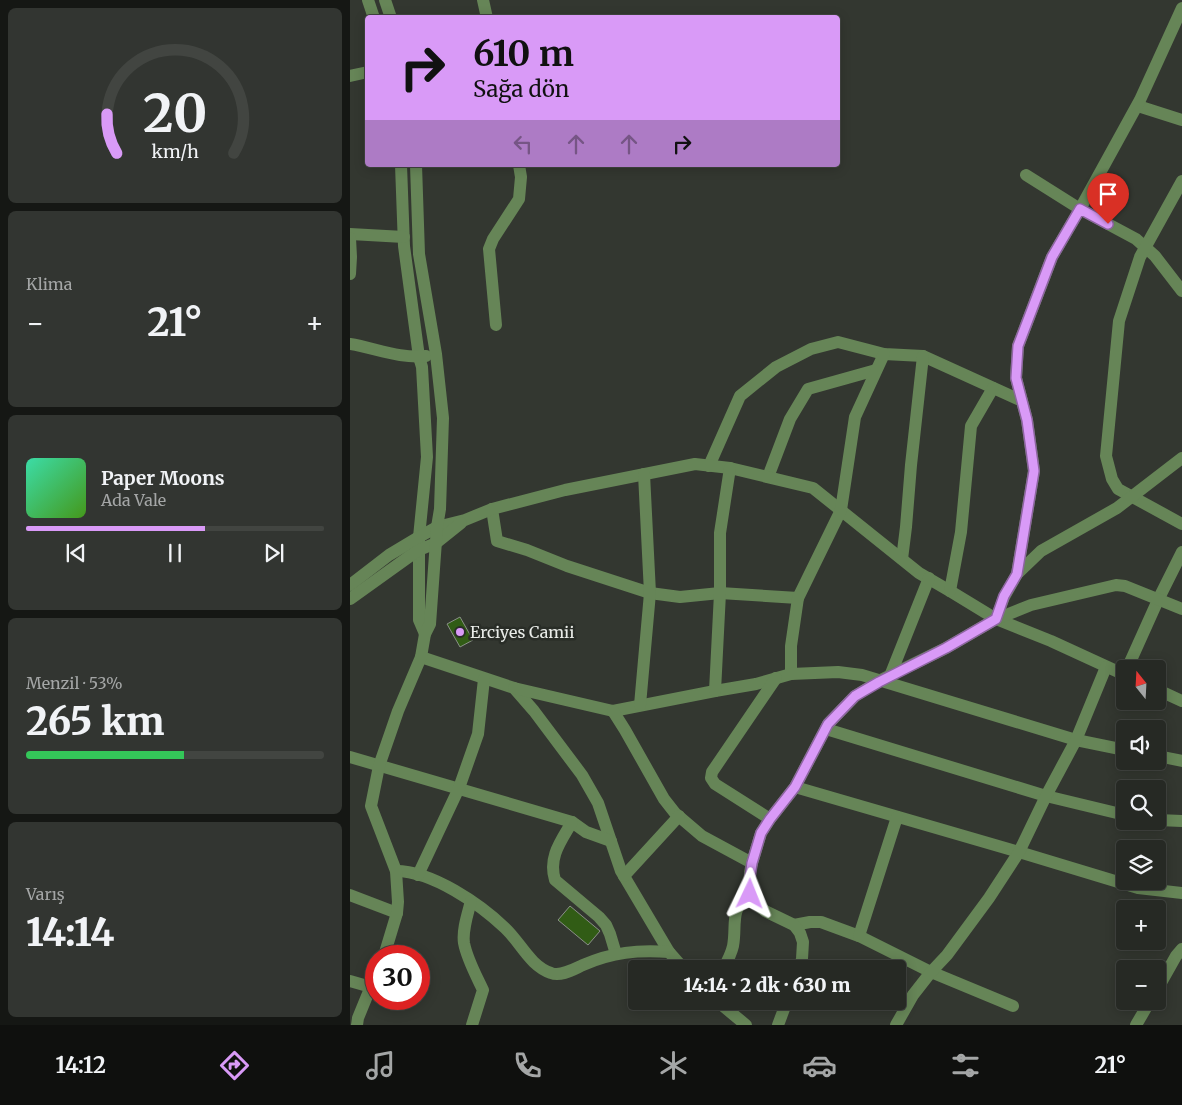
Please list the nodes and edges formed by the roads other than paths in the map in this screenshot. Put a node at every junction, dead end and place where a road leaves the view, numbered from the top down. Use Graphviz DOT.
graph roads {
  1 [pos="368,0"];
  2 [pos="483,0"];
  3 [pos="388,1"];
  4 [pos="1182,8"];
  5 [pos="373,15"];
  6 [pos="390,15"];
  7 [pos="486,15"];
  8 [pos="365,73"];
  9 [pos="350,76"];
  10 [pos="1138,106"];
  11 [pos="1182,120"];
  12 [pos="401,167"];
  13 [pos="416,167"];
  14 [pos="519,167"];
  15 [pos="1026,175"];
  16 [pos="1182,181"];
  17 [pos="1080,209"];
  18 [pos="350,234"];
  19 [pos="404,237"];
  20 [pos="350,238"];
  21 [pos="1145,248"];
  22 [pos="350,274"];
  23 [pos="1182,291"];
  24 [pos="496,325"];
  25 [pos="350,344"];
  26 [pos="436,354"];
  27 [pos="884,354"];
  28 [pos="419,356"];
  29 [pos="923,356"];
  30 [pos="876,370"];
  31 [pos="993,388"];
  32 [pos="1022,401"];
  33 [pos="1182,458"];
  34 [pos="709,466"];
  35 [pos="730,468"];
  36 [pos="644,474"];
  37 [pos="768,477"];
  38 [pos="1132,497"];
  39 [pos="492,510"];
  40 [pos="841,510"];
  41 [pos="465,520"];
  42 [pos="1182,524"];
  43 [pos="437,527"];
  44 [pos="419,537"];
  45 [pos="436,543"];
  46 [pos="419,550"];
  47 [pos="1182,552"];
  48 [pos="902,559"];
  49 [pos="1017,574"];
  50 [pos="928,578"];
  51 [pos="350,585"];
  52 [pos="950,591"];
  53 [pos="650,593"];
  54 [pos="720,593"];
  55 [pos="798,598"];
  56 [pos="350,599"];
  57 [pos="1158,600"];
  58 [pos="1182,609"];
  59 [pos="996,619"];
  60 [pos="425,634"];
  61 [pos="421,657"];
  62 [pos="1131,660"];
  63 [pos="1106,667"];
  64 [pos="1116,670"];
  65 [pos="791,674"];
  66 [pos="484,678"];
  67 [pos="776,678"];
  68 [pos="885,679"];
  69 [pos="514,688"];
  70 [pos="715,690"];
  71 [pos="1166,694"];
  72 [pos="1182,701"];
  73 [pos="640,706"];
  74 [pos="613,711"];
  75 [pos="826,729"];
  76 [pos="1076,740"];
  77 [pos="1116,748"];
  78 [pos="350,757"];
  79 [pos="1166,758"];
  80 [pos="1182,761"];
  81 [pos="379,766"];
  82 [pos="795,787"];
  83 [pos="459,788"];
  84 [pos="1046,796"];
  85 [pos="1116,813"];
  86 [pos="678,816"];
  87 [pos="897,817"];
  88 [pos="770,819"];
  89 [pos="1166,820"];
  90 [pos="1182,821"];
  91 [pos="572,822"];
  92 [pos="611,841"];
  93 [pos="1018,852"];
  94 [pos="752,863"];
  95 [pos="396,871"];
  96 [pos="418,875"];
  97 [pos="624,876"];
  98 [pos="1182,893"];
  99 [pos="750,894"];
  100 [pos="350,896"];
  101 [pos="471,901"];
  102 [pos="397,913"];
  103 [pos="794,925"];
  104 [pos="859,936"];
  105 [pos="387,945"];
  106 [pos="1182,949"];
  107 [pos="669,952"];
  108 [pos="616,954"];
  109 [pos="676,960"];
  110 [pos="729,960"];
  111 [pos="802,960"];
  112 [pos="932,972"];
  113 [pos="1166,974"];
  114 [pos="350,981"];
  115 [pos="365,985"];
  116 [pos="365,1001"];
  117 [pos="1013,1006"];
  118 [pos="728,1010"];
  119 [pos="784,1010"];
  120 [pos="1145,1010"];
  121 [pos="357,1025"];
  122 [pos="472,1025"];
  123 [pos="746,1025"];
  124 [pos="778,1025"];
  125 [pos="896,1025"];
  126 [pos="1136,1025"];
  1 -- 5 [label="street"];
  2 -- 7 [label="street"];
  3 -- 6 [label="street"];
  4 -- 10 [label="street"];
  8 -- 9 [label="street"];
  10 -- 11 [label="street"];
  10 -- 17 [label="street"];
  12 -- 19 [label="street"];
  13 -- 26 [label="street"];
  14 -- 24 [label="street"];
  15 -- 17 [label="street"];
  16 -- 21 [label="street"];
  17 -- 21 [label="street"];
  17 -- 32 [label="street"];
  18 -- 19 [label="street"];
  19 -- 28 [label="street"];
  20 -- 22 [label="street"];
  21 -- 23 [label="street"];
  21 -- 38 [label="street"];
  25 -- 28 [label="street"];
  26 -- 28 [label="street"];
  26 -- 43 [label="street"];
  27 -- 29 [label="street"];
  27 -- 30 [label="street"];
  27 -- 34 [label="street"];
  28 -- 44 [label="street"];
  29 -- 31 [label="street"];
  29 -- 48 [label="street"];
  30 -- 37 [label="street"];
  30 -- 40 [label="street"];
  31 -- 32 [label="street"];
  31 -- 52 [label="street"];
  32 -- 49 [label="street"];
  33 -- 38 [label="street"];
  34 -- 35 [label="street"];
  34 -- 36 [label="street"];
  35 -- 37 [label="street"];
  35 -- 54 [label="street"];
  36 -- 39 [label="street"];
  36 -- 53 [label="street"];
  37 -- 40 [label="street"];
  38 -- 42 [label="street"];
  38 -- 49 [label="street"];
  39 -- 41 [label="street"];
  39 -- 53 [label="street"];
  40 -- 48 [label="street"];
  40 -- 55 [label="street"];
  41 -- 43 [label="street"];
  41 -- 45 [label="street"];
  43 -- 44 [label="street"];
  43 -- 45 [label="street"];
  44 -- 46 [label="street"];
  44 -- 51 [label="street"];
  45 -- 46 [label="street"];
  45 -- 60 [label="street"];
  46 -- 56 [label="street"];
  46 -- 60 [label="street"];
  47 -- 57 [label="street"];
  48 -- 50 [label="street"];
  49 -- 59 [label="street"];
  50 -- 52 [label="street"];
  50 -- 68 [label="street"];
  52 -- 59 [label="street"];
  53 -- 54 [label="street"];
  53 -- 73 [label="street"];
  54 -- 55 [label="street"];
  54 -- 70 [label="street"];
  55 -- 65 [label="street"];
  57 -- 58 [label="street"];
  57 -- 59 [label="street"];
  57 -- 62 [label="street"];
  59 -- 63 [label="street"];
  59 -- 68 [label="street"];
  60 -- 61 [label="street"];
  61 -- 66 [label="street"];
  61 -- 81 [label="street"];
  63 -- 64 [label="street"];
  63 -- 76 [label="street"];
  65 -- 67 [label="street"];
  65 -- 68 [label="street"];
  66 -- 69 [label="street"];
  66 -- 83 [label="street"];
  67 -- 70 [label="street"];
  67 -- 88 [label="street"];
  68 -- 75 [label="street"];
  68 -- 76 [label="street"];
  69 -- 74 [label="street"];
  69 -- 92 [label="street"];
  70 -- 73 [label="street"];
  71 -- 72 [label="street"];
  73 -- 74 [label="street"];
  74 -- 86 [label="street"];
  75 -- 82 [label="street"];
  75 -- 84 [label="street"];
  76 -- 77 [label="street"];
  76 -- 84 [label="street"];
  78 -- 81 [label="street"];
  79 -- 80 [label="street"];
  81 -- 83 [label="street"];
  81 -- 95 [label="street"];
  82 -- 87 [label="street"];
  82 -- 88 [label="street"];
  83 -- 91 [label="street"];
  83 -- 96 [label="street"];
  84 -- 85 [label="street"];
  84 -- 93 [label="street"];
  86 -- 94 [label="street"];
  86 -- 97 [label="street"];
  87 -- 93 [label="street"];
  87 -- 104 [label="street"];
  88 -- 94 [label="street"];
  89 -- 90 [label="street"];
  91 -- 92 [label="street"];
  91 -- 108 [label="street"];
  92 -- 97 [label="street"];
  93 -- 98 [label="street"];
  93 -- 112 [label="street"];
  94 -- 99 [label="street"];
  95 -- 96 [label="street"];
  95 -- 102 [label="street"];
  96 -- 101 [label="street"];
  97 -- 107 [label="street"];
  99 -- 103 [label="street"];
  99 -- 110 [label="street"];
  100 -- 102 [label="street"];
  101 -- 108 [label="street"];
  101 -- 122 [label="street"];
  102 -- 105 [label="street"];
  103 -- 104 [label="street"];
  103 -- 111 [label="street"];
  104 -- 112 [label="street"];
  106 -- 113 [label="street"];
  107 -- 108 [label="street"];
  107 -- 109 [label="street"];
  112 -- 117 [label="street"];
  112 -- 125 [label="street"];
  114 -- 115 [label="street"];
  116 -- 121 [label="street"];
  118 -- 123 [label="street"];
  119 -- 124 [label="street"];
  120 -- 126 [label="street"];
}
